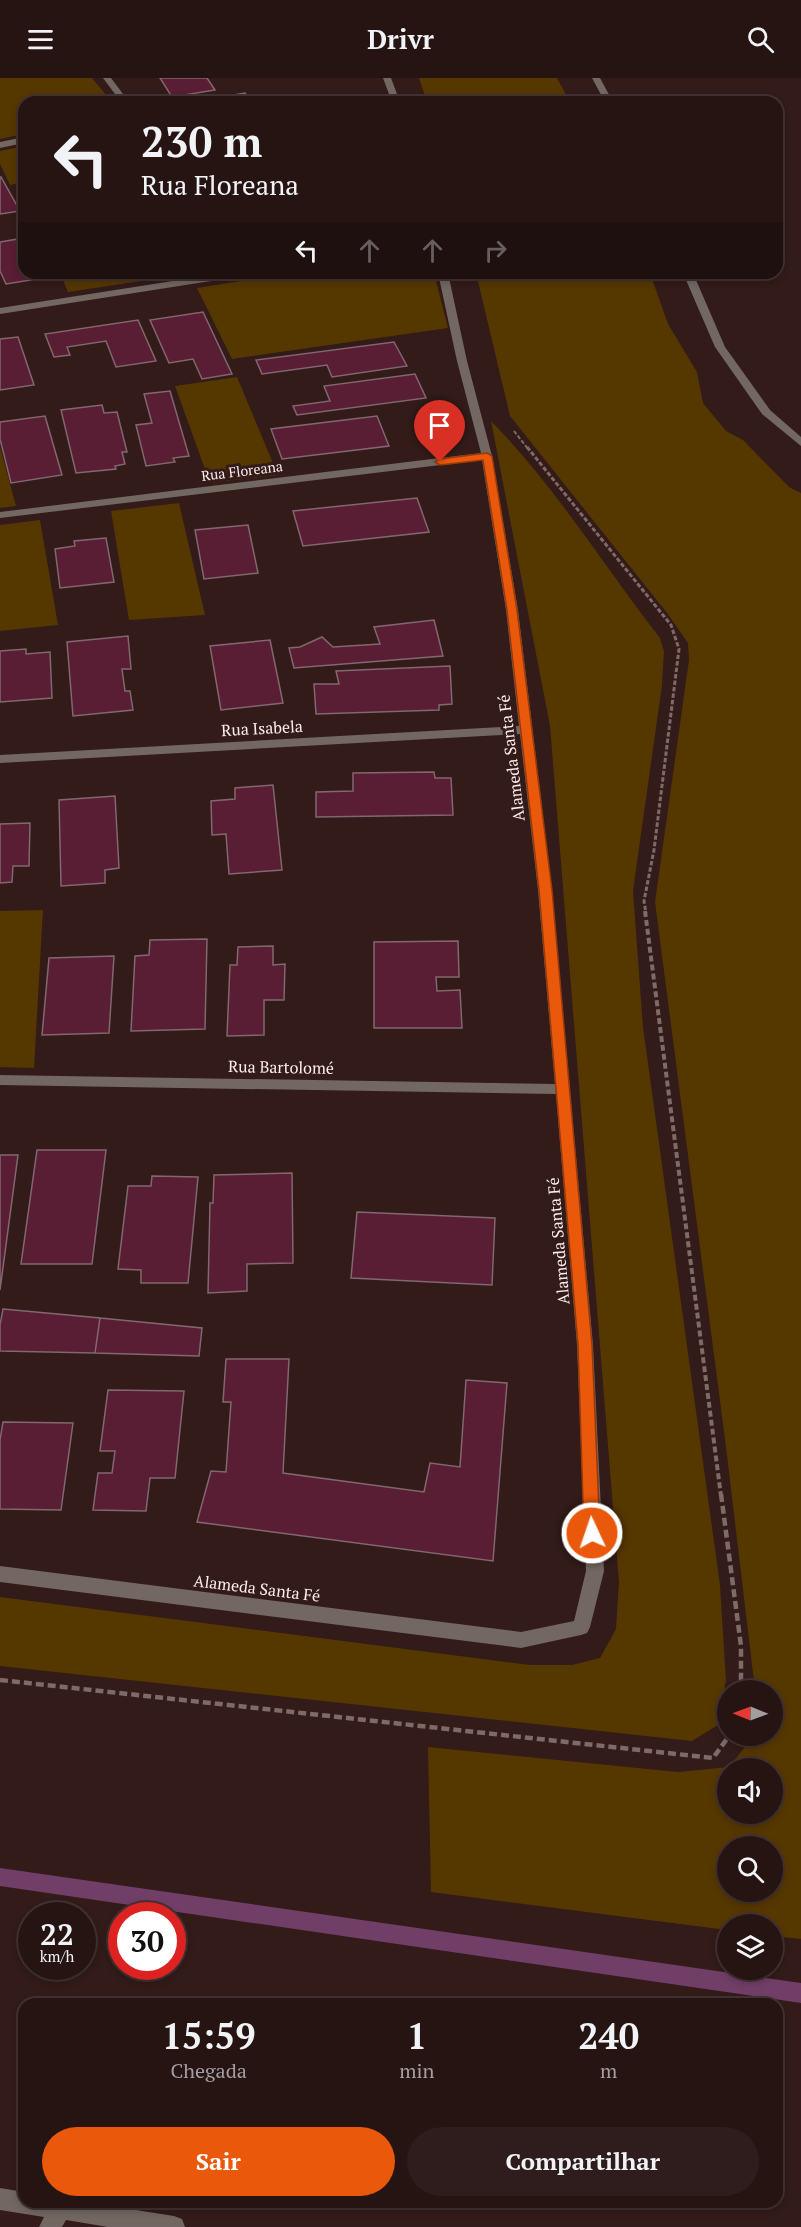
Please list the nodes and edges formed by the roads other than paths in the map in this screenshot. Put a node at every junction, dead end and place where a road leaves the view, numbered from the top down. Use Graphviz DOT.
graph roads {
  1 [pos="106,78"];
  2 [pos="387,78"];
  3 [pos="596,78"];
  4 [pos="120,96"];
  5 [pos="394,96"];
  6 [pos="606,96"];
  7 [pos="18,141"];
  8 [pos="0,145"];
  9 [pos="199,279"];
  10 [pos="444,279"];
  11 [pos="691,279"];
  12 [pos="0,310"];
  13 [pos="801,443"];
  14 [pos="487,456"];
  15 [pos="0,515"];
  16 [pos="526,730"];
  17 [pos="0,759"];
  18 [pos="0,1080"];
  19 [pos="562,1089"];
  20 [pos="0,1574"];
  21 [pos="0,2199"];
  22 [pos="18,2205"];
  23 [pos="26,2208"];
  24 [pos="55,2218"];
  25 [pos="174,2227"];
  1 -- 4 [label="street"];
  2 -- 5 [label="street"];
  3 -- 6 [label="street"];
  7 -- 8 [label="street"];
  9 -- 12 [label="street"];
  10 -- 14 [label="street, Alameda Santa Fé"];
  11 -- 13 [label="street"];
  14 -- 15 [label="street, Rua Floreana"];
  14 -- 16 [label="street, Alameda Santa Fé"];
  16 -- 17 [label="street, Rua Isabela"];
  16 -- 19 [label="street, Alameda Santa Fé"];
  18 -- 19 [label="street, Rua Bartolomé"];
  19 -- 20 [label="street, Alameda Santa Fé"];
  21 -- 22 [label="street"];
  23 -- 24 [label="street"];
  24 -- 25 [label="street"];
}
